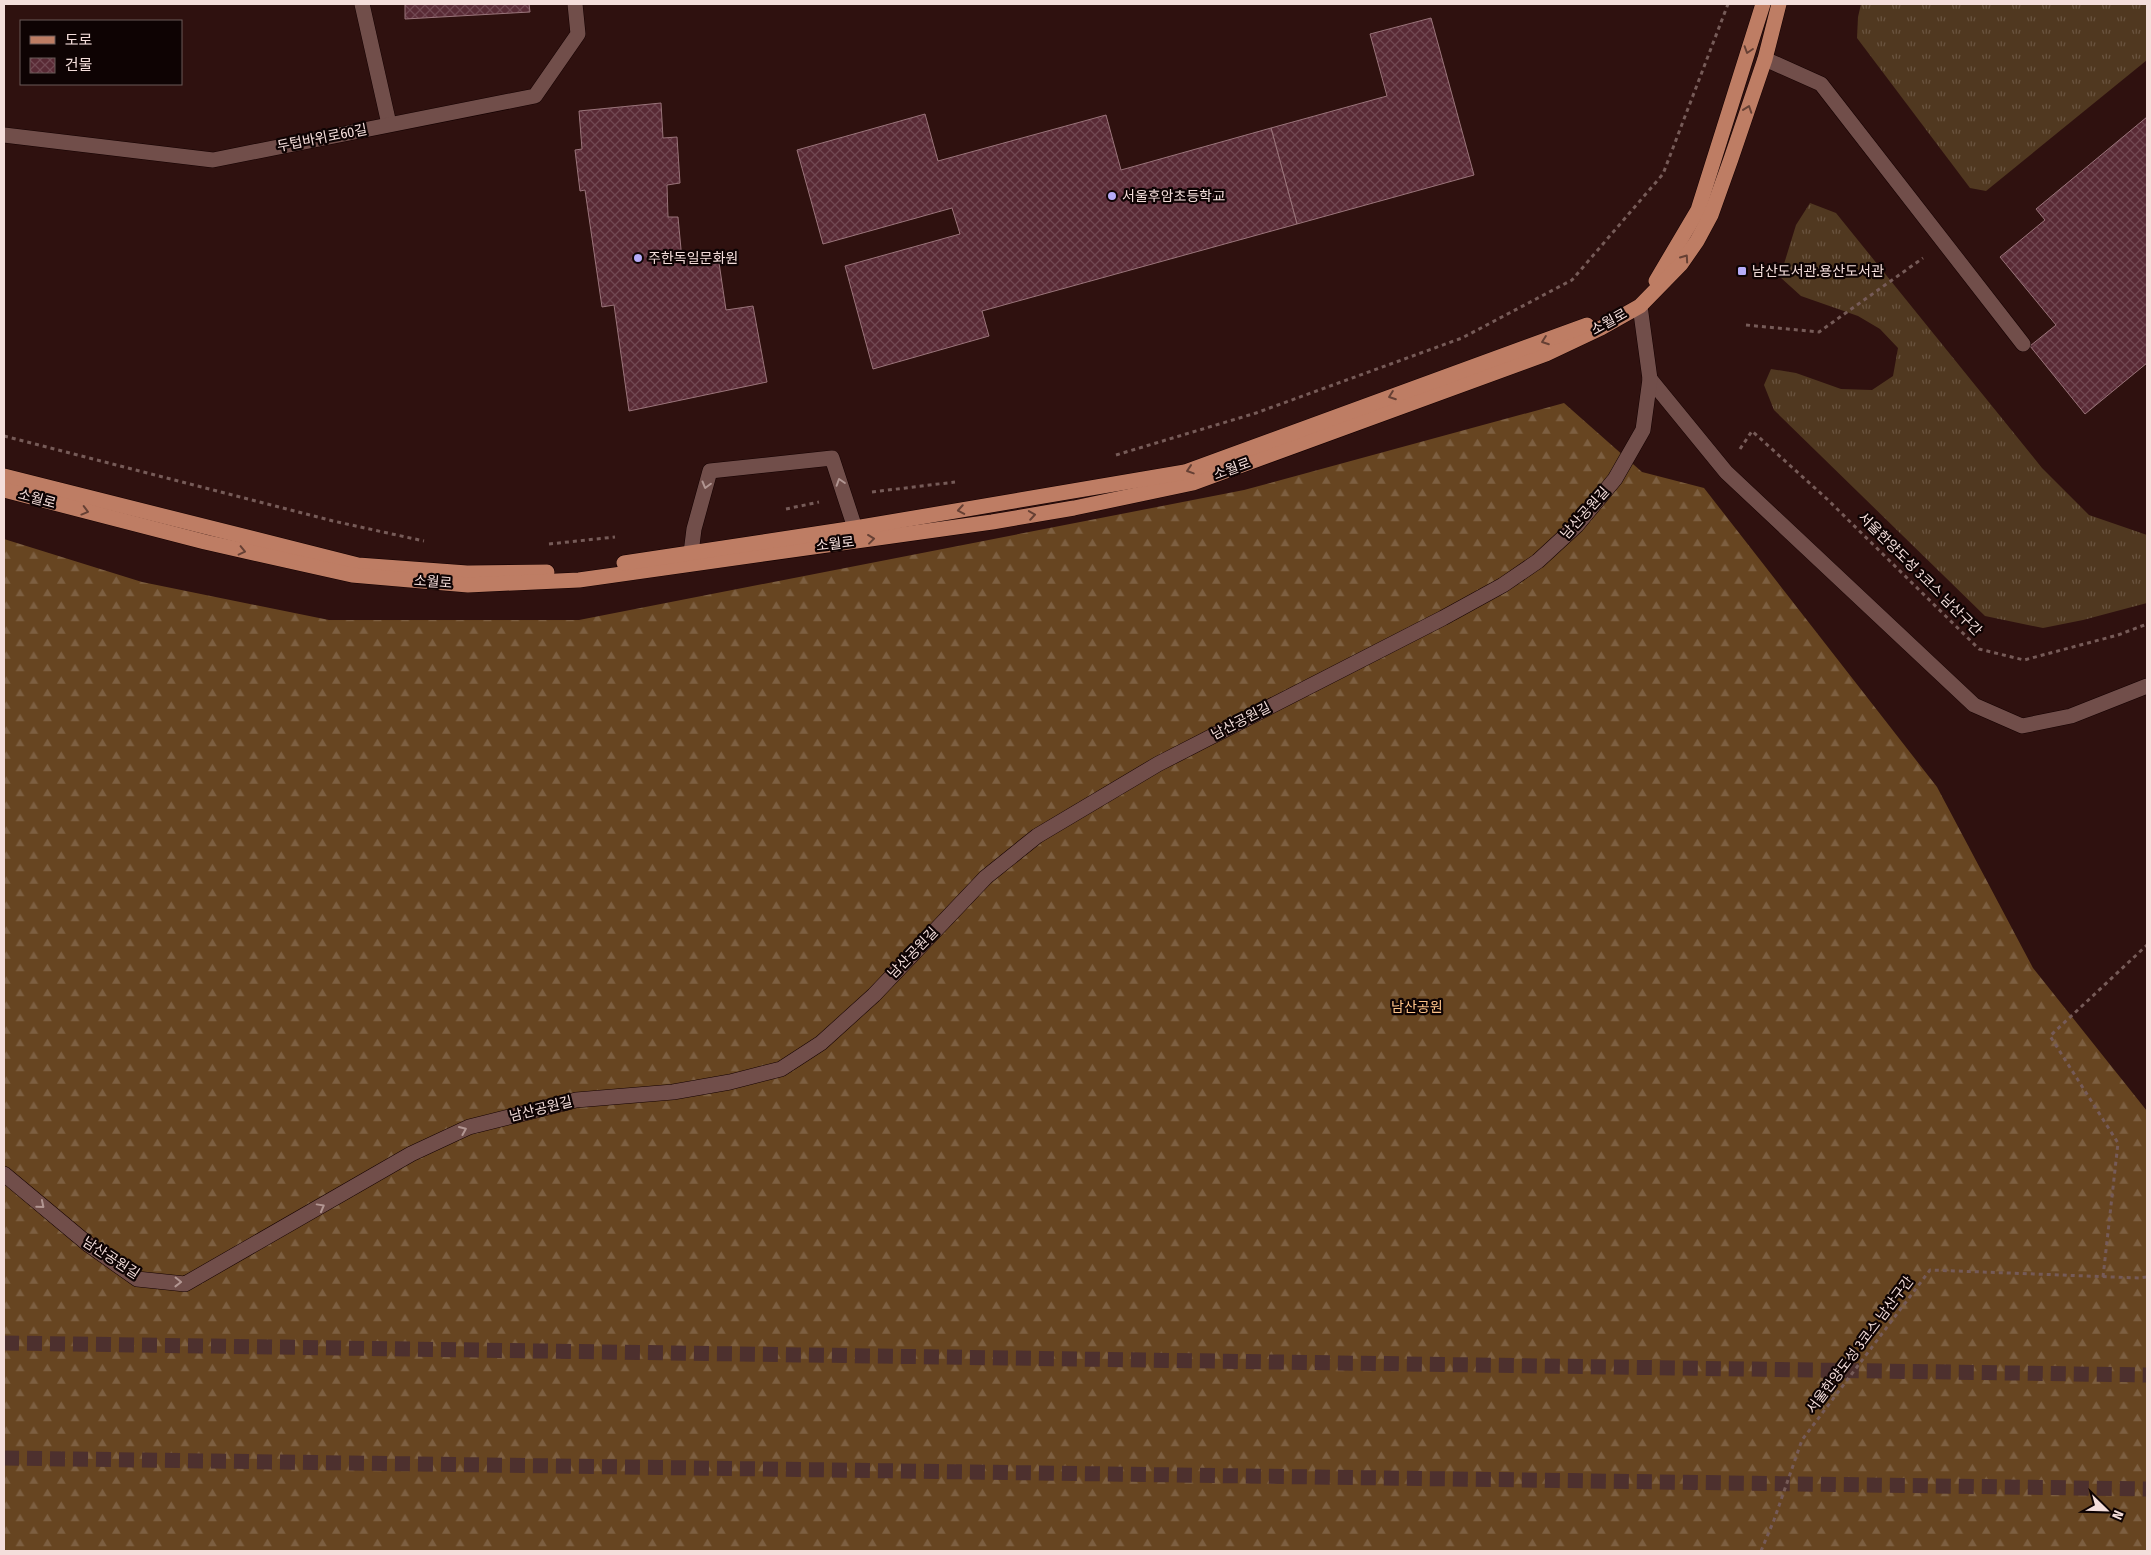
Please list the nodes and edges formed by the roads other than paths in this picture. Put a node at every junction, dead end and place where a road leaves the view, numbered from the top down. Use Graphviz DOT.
graph roads {
  1 [pos="362,4"];
  2 [pos="575,4"];
  3 [pos="1763,4"];
  4 [pos="1779,4"];
  5 [pos="1766,58"];
  6 [pos="390,124"];
  7 [pos="4,135"];
  8 [pos="1640,306"];
  9 [pos="2023,344"];
  10 [pos="1650,379"];
  11 [pos="4,476"];
  12 [pos="4,490"];
  13 [pos="855,528"];
  14 [pos="691,553"];
  15 [pos="2147,686"];
  16 [pos="4,1174"];
  1 -- 6 [label="street"];
  2 -- 6 [label="street, 두텁바위로60길"];
  3 -- 8 [label="main road, 소월로, one-way"];
  4 -- 5 [label="main road, 소월로"];
  8 -- 5 [label="main road, 소월로, one-way"];
  5 -- 9 [label="street"];
  6 -- 7 [label="street, 두텁바위로60길"];
  8 -- 10 [label="street, 남산공원길"];
  12 -- 8 [label="main road, 소월로, one-way"];
  8 -- 13 [label="main road, 소월로, one-way"];
  10 -- 15 [label="street"];
  16 -- 10 [label="street, 남산공원길, one-way"];
  11 -- 14 [label="main road, 소월로"];
  13 -- 14 [label="main road, 소월로"];
  13 -- 14 [label="street, one-way"];
}
